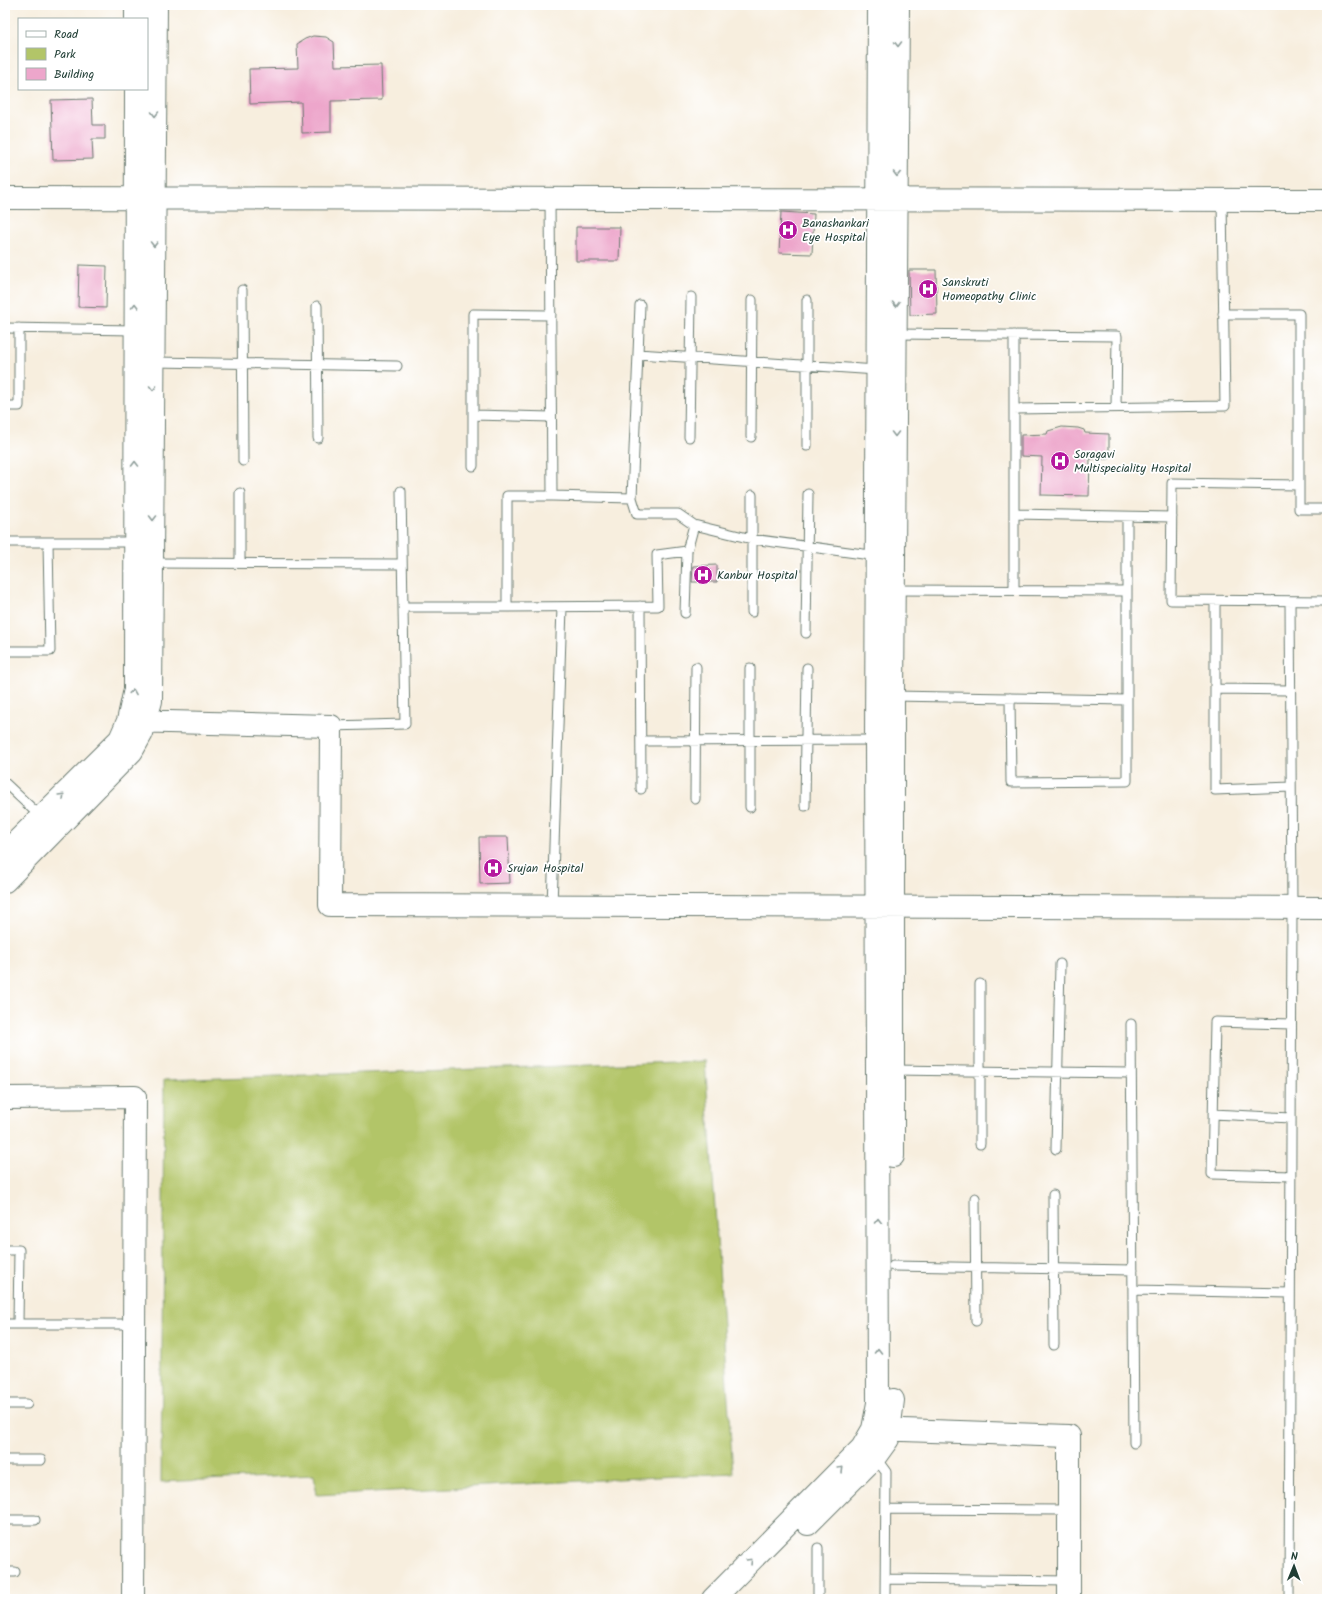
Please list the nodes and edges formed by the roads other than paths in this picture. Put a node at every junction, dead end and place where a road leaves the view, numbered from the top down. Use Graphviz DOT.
graph roads {
  1 [pos="136,5"];
  2 [pos="156,5"];
  3 [pos="879,5"];
  4 [pos="898,5"];
  5 [pos="136,18"];
  6 [pos="136,90"];
  7 [pos="5,198"];
  8 [pos="145,198"];
  9 [pos="550,198"];
  10 [pos="888,199"];
  11 [pos="1222,200"];
  12 [pos="1327,200"];
  13 [pos="242,290"];
  14 [pos="691,297"];
  15 [pos="752,300"];
  16 [pos="807,300"];
  17 [pos="640,305"];
  18 [pos="317,306"];
  19 [pos="1223,314"];
  20 [pos="551,315"];
  21 [pos="5,328"];
  22 [pos="19,328"];
  23 [pos="135,330"];
  24 [pos="896,334"];
  25 [pos="1014,335"];
  26 [pos="638,354"];
  27 [pos="690,357"];
  28 [pos="752,361"];
  29 [pos="154,362"];
  30 [pos="242,364"];
  31 [pos="317,365"];
  32 [pos="807,365"];
  33 [pos="397,366"];
  34 [pos="877,370"];
  35 [pos="5,406"];
  36 [pos="1116,407"];
  37 [pos="1014,408"];
  38 [pos="473,416"];
  39 [pos="551,417"];
  40 [pos="689,437"];
  41 [pos="751,437"];
  42 [pos="318,438"];
  43 [pos="807,446"];
  44 [pos="243,461"];
  45 [pos="473,466"];
  46 [pos="1299,485"];
  47 [pos="401,491"];
  48 [pos="240,493"];
  49 [pos="808,494"];
  50 [pos="752,495"];
  51 [pos="552,496"];
  52 [pos="632,498"];
  53 [pos="1327,509"];
  54 [pos="1014,514"];
  55 [pos="1127,517"];
  56 [pos="1172,517"];
  57 [pos="694,525"];
  58 [pos="752,539"];
  59 [pos="5,542"];
  60 [pos="48,542"];
  61 [pos="135,542"];
  62 [pos="807,547"];
  63 [pos="687,552"];
  64 [pos="886,556"];
  65 [pos="152,563"];
  66 [pos="240,564"];
  67 [pos="402,564"];
  68 [pos="894,590"];
  69 [pos="1014,590"];
  70 [pos="1127,591"];
  71 [pos="1215,601"];
  72 [pos="1290,601"];
  73 [pos="1327,601"];
  74 [pos="640,606"];
  75 [pos="403,607"];
  76 [pos="507,607"];
  77 [pos="562,607"];
  78 [pos="752,612"];
  79 [pos="685,613"];
  80 [pos="806,632"];
  81 [pos="5,651"];
  82 [pos="696,667"];
  83 [pos="750,668"];
  84 [pos="807,668"];
  85 [pos="1215,689"];
  86 [pos="1290,690"];
  87 [pos="893,696"];
  88 [pos="1010,698"];
  89 [pos="1127,700"];
  90 [pos="137,721"];
  91 [pos="331,726"];
  92 [pos="806,740"];
  93 [pos="876,740"];
  94 [pos="642,741"];
  95 [pos="695,741"];
  96 [pos="750,741"];
  97 [pos="5,783"];
  98 [pos="1291,788"];
  99 [pos="641,789"];
  100 [pos="695,799"];
  101 [pos="805,806"];
  102 [pos="750,807"];
  103 [pos="41,817"];
  104 [pos="5,853"];
  105 [pos="5,881"];
  106 [pos="552,906"];
  107 [pos="885,907"];
  108 [pos="1292,908"];
  109 [pos="1327,908"];
  110 [pos="1060,964"];
  111 [pos="980,984"];
  112 [pos="1131,1024"];
  113 [pos="1291,1024"];
  114 [pos="893,1070"];
  115 [pos="980,1071"];
  116 [pos="1058,1072"];
  117 [pos="1132,1073"];
  118 [pos="5,1098"];
  119 [pos="1213,1114"];
  120 [pos="1291,1118"];
  121 [pos="980,1144"];
  122 [pos="1056,1149"];
  123 [pos="1291,1176"];
  124 [pos="1053,1195"];
  125 [pos="975,1198"];
  126 [pos="5,1250"];
  127 [pos="893,1266"];
  128 [pos="976,1268"];
  129 [pos="1054,1269"];
  130 [pos="1133,1270"];
  131 [pos="1133,1290"];
  132 [pos="1290,1293"];
  133 [pos="976,1321"];
  134 [pos="5,1324"];
  135 [pos="18,1324"];
  136 [pos="134,1324"];
  137 [pos="1054,1345"];
  138 [pos="5,1404"];
  139 [pos="27,1404"];
  140 [pos="881,1429"];
  141 [pos="1134,1443"];
  142 [pos="876,1457"];
  143 [pos="5,1460"];
  144 [pos="41,1460"];
  145 [pos="886,1509"];
  146 [pos="1069,1510"];
  147 [pos="5,1520"];
  148 [pos="35,1520"];
  149 [pos="818,1548"];
  150 [pos="5,1572"];
  151 [pos="15,1572"];
  152 [pos="885,1579"];
  153 [pos="1069,1590"];
  154 [pos="133,1599"];
  155 [pos="713,1599"];
  156 [pos="732,1599"];
  157 [pos="818,1599"];
  158 [pos="885,1599"];
  159 [pos="1289,1599"];
  1 -- 5 [label="street"];
  2 -- 8 [label="street, one-way"];
  3 -- 10 [label="street"];
  4 -- 10 [label="street, one-way"];
  6 -- 8 [label="street"];
  7 -- 8 [label="street"];
  8 -- 9 [label="street"];
  23 -- 8 [label="street, one-way"];
  8 -- 29 [label="street, one-way"];
  9 -- 10 [label="street"];
  9 -- 20 [label="lane"];
  10 -- 11 [label="street"];
  10 -- 24 [label="street, one-way"];
  10 -- 34 [label="street"];
  11 -- 12 [label="street"];
  11 -- 19 [label="lane"];
  13 -- 30 [label="lane"];
  14 -- 27 [label="lane"];
  15 -- 28 [label="lane"];
  16 -- 32 [label="lane"];
  17 -- 26 [label="lane"];
  18 -- 31 [label="lane"];
  19 -- 36 [label="lane"];
  19 -- 46 [label="lane"];
  20 -- 38 [label="lane"];
  20 -- 39 [label="lane"];
  21 -- 22 [label="lane"];
  22 -- 23 [label="lane"];
  22 -- 35 [label="lane"];
  61 -- 23 [label="street, one-way"];
  24 -- 25 [label="lane"];
  24 -- 64 [label="street, one-way"];
  25 -- 36 [label="lane"];
  25 -- 37 [label="lane"];
  26 -- 27 [label="lane"];
  26 -- 52 [label="lane"];
  27 -- 28 [label="lane"];
  27 -- 40 [label="lane"];
  28 -- 32 [label="lane"];
  28 -- 41 [label="lane"];
  29 -- 30 [label="lane"];
  29 -- 65 [label="street, one-way"];
  30 -- 31 [label="lane"];
  30 -- 44 [label="lane"];
  31 -- 33 [label="lane"];
  31 -- 42 [label="lane"];
  32 -- 34 [label="lane"];
  32 -- 43 [label="lane"];
  34 -- 64 [label="street"];
  36 -- 37 [label="lane"];
  37 -- 54 [label="lane"];
  38 -- 39 [label="lane"];
  38 -- 45 [label="lane"];
  39 -- 51 [label="lane"];
  46 -- 53 [label="lane"];
  46 -- 56 [label="lane"];
  47 -- 67 [label="lane"];
  48 -- 66 [label="lane"];
  49 -- 62 [label="lane"];
  50 -- 58 [label="lane"];
  51 -- 52 [label="lane"];
  51 -- 76 [label="lane"];
  52 -- 57 [label="lane"];
  54 -- 55 [label="lane"];
  54 -- 69 [label="lane"];
  55 -- 56 [label="lane"];
  55 -- 70 [label="lane"];
  56 -- 71 [label="lane"];
  57 -- 58 [label="lane"];
  57 -- 63 [label="lane"];
  58 -- 62 [label="lane"];
  58 -- 78 [label="lane"];
  59 -- 60 [label="lane"];
  60 -- 61 [label="lane"];
  60 -- 81 [label="lane"];
  90 -- 61 [label="street, one-way"];
  62 -- 64 [label="lane"];
  62 -- 80 [label="lane"];
  63 -- 74 [label="lane"];
  63 -- 79 [label="lane"];
  64 -- 68 [label="street"];
  64 -- 93 [label="street"];
  65 -- 66 [label="lane"];
  65 -- 90 [label="street"];
  66 -- 67 [label="lane"];
  67 -- 75 [label="lane"];
  68 -- 69 [label="lane"];
  68 -- 87 [label="street"];
  69 -- 70 [label="lane"];
  70 -- 89 [label="lane"];
  71 -- 72 [label="lane"];
  71 -- 85 [label="lane"];
  72 -- 73 [label="lane"];
  72 -- 86 [label="lane"];
  74 -- 77 [label="lane"];
  74 -- 94 [label="lane"];
  75 -- 76 [label="lane"];
  75 -- 91 [label="lane"];
  76 -- 77 [label="lane"];
  77 -- 106 [label="lane"];
  82 -- 95 [label="lane"];
  83 -- 96 [label="lane"];
  84 -- 92 [label="lane"];
  85 -- 86 [label="lane"];
  85 -- 98 [label="lane"];
  86 -- 98 [label="lane"];
  87 -- 88 [label="lane"];
  87 -- 107 [label="street"];
  88 -- 89 [label="lane"];
  88 -- 89 [label="lane"];
  90 -- 91 [label="street"];
  103 -- 90 [label="street, one-way"];
  90 -- 105 [label="street"];
  91 -- 106 [label="street"];
  92 -- 93 [label="lane"];
  92 -- 96 [label="lane"];
  92 -- 101 [label="lane"];
  93 -- 107 [label="street"];
  94 -- 95 [label="lane"];
  94 -- 99 [label="lane"];
  95 -- 96 [label="lane"];
  95 -- 100 [label="lane"];
  96 -- 102 [label="lane"];
  97 -- 103 [label="lane"];
  98 -- 108 [label="lane"];
  103 -- 104 [label="street"];
  106 -- 107 [label="street"];
  107 -- 108 [label="street"];
  107 -- 114 [label="street"];
  140 -- 107 [label="street, one-way"];
  108 -- 109 [label="street"];
  108 -- 113 [label="lane"];
  110 -- 116 [label="lane"];
  111 -- 115 [label="lane"];
  112 -- 117 [label="lane"];
  113 -- 119 [label="lane"];
  113 -- 120 [label="lane"];
  114 -- 115 [label="lane"];
  114 -- 127 [label="street"];
  115 -- 116 [label="lane"];
  115 -- 121 [label="lane"];
  116 -- 117 [label="lane"];
  116 -- 122 [label="lane"];
  117 -- 130 [label="lane"];
  118 -- 136 [label="street"];
  119 -- 120 [label="lane"];
  119 -- 123 [label="lane"];
  120 -- 123 [label="lane"];
  123 -- 132 [label="lane"];
  124 -- 129 [label="lane"];
  125 -- 128 [label="lane"];
  126 -- 135 [label="lane"];
  127 -- 128 [label="lane"];
  127 -- 140 [label="street"];
  128 -- 129 [label="lane"];
  128 -- 133 [label="lane"];
  129 -- 130 [label="lane"];
  129 -- 137 [label="lane"];
  130 -- 131 [label="lane"];
  131 -- 132 [label="lane"];
  131 -- 141 [label="lane"];
  132 -- 159 [label="lane"];
  134 -- 135 [label="lane"];
  135 -- 136 [label="lane"];
  136 -- 154 [label="street"];
  138 -- 139 [label="lane"];
  140 -- 142 [label="street"];
  140 -- 146 [label="street"];
  155 -- 140 [label="street, one-way"];
  142 -- 145 [label="lane"];
  142 -- 156 [label="street"];
  143 -- 144 [label="lane"];
  145 -- 146 [label="lane"];
  145 -- 152 [label="lane"];
  146 -- 153 [label="street"];
  147 -- 148 [label="lane"];
  149 -- 157 [label="lane"];
  150 -- 151 [label="lane"];
  152 -- 153 [label="lane"];
  152 -- 158 [label="lane"];
}
